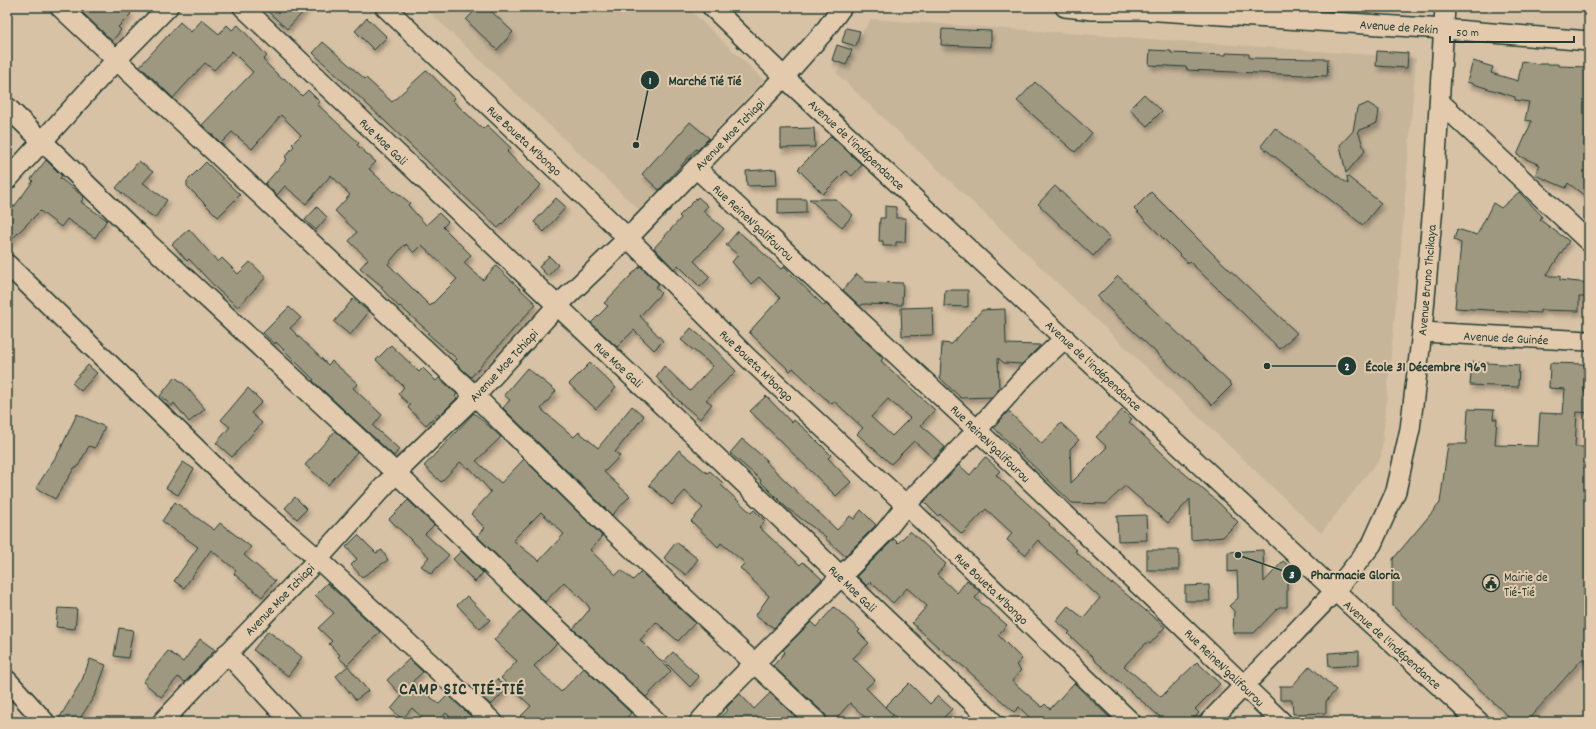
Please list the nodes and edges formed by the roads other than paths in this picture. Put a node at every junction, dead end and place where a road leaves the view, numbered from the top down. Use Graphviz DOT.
graph roads {
  1 [pos="60,7"];
  2 [pos="168,7"];
  3 [pos="243,7"];
  4 [pos="385,7"];
  5 [pos="712,7"];
  6 [pos="842,7"];
  7 [pos="1065,7"];
  8 [pos="1445,7"];
  9 [pos="1143,9"];
  10 [pos="1290,13"];
  11 [pos="1444,29"];
  12 [pos="1589,41"];
  13 [pos="116,60"];
  14 [pos="784,77"];
  15 [pos="1440,102"];
  16 [pos="7,107"];
  17 [pos="43,141"];
  18 [pos="696,168"];
  19 [pos="7,180"];
  20 [pos="628,238"];
  21 [pos="1589,242"];
  22 [pos="7,264"];
  23 [pos="557,306"];
  24 [pos="1422,332"];
  25 [pos="1065,338"];
  26 [pos="1589,341"];
  27 [pos="475,396"];
  28 [pos="978,430"];
  29 [pos="396,473"];
  30 [pos="906,505"];
  31 [pos="318,559"];
  32 [pos="841,576"];
  33 [pos="1335,591"];
  34 [pos="227,653"];
  35 [pos="755,664"];
  36 [pos="7,680"];
  37 [pos="1244,686"];
  38 [pos="165,721"];
  39 [pos="45,722"];
  40 [pos="291,722"];
  41 [pos="493,722"];
  42 [pos="657,722"];
  43 [pos="699,722"];
  44 [pos="817,722"];
  45 [pos="993,722"];
  46 [pos="1131,722"];
  47 [pos="1209,722"];
  48 [pos="1282,722"];
  49 [pos="1479,722"];
  1 -- 13 [label="street"];
  2 -- 13 [label="street"];
  3 -- 23 [label="street, Rue Moe Gali"];
  4 -- 20 [label="street, Rue Boueta M'bongo"];
  5 -- 14 [label="street, Avenue de l'indépendance"];
  6 -- 14 [label="street, Avenue Moe Tchiapi"];
  7 -- 9 [label="street, Avenue de Pekin"];
  8 -- 11 [label="street, Avenue Bruno Thcikaya"];
  9 -- 10 [label="street, Avenue de Pekin"];
  10 -- 11 [label="street, Avenue de Pekin"];
  11 -- 12 [label="street, Avenue de Pekin"];
  11 -- 15 [label="street, Avenue Bruno Thcikaya"];
  13 -- 17 [label="street"];
  13 -- 27 [label="street"];
  14 -- 18 [label="street, Avenue Moe Tchiapi"];
  14 -- 25 [label="street, Avenue de l'indépendance"];
  15 -- 21 [label="street"];
  15 -- 24 [label="street, Avenue Bruno Thcikaya"];
  16 -- 17 [label="street"];
  17 -- 19 [label="street"];
  17 -- 29 [label="street"];
  18 -- 20 [label="street, Avenue Moe Tchiapi"];
  18 -- 28 [label="street, Rue ReineN'galifourou"];
  20 -- 23 [label="street, Avenue Moe Tchiapi"];
  20 -- 30 [label="street, Rue Boueta M'bongo"];
  22 -- 31 [label="street"];
  23 -- 27 [label="street, Avenue Moe Tchiapi"];
  23 -- 32 [label="street, Rue Moe Gali"];
  24 -- 26 [label="street, Avenue de Guinée"];
  24 -- 33 [label="street, Avenue Bruno Thcikaya"];
  25 -- 28 [label="street"];
  25 -- 33 [label="street, Avenue de l'indépendance"];
  27 -- 29 [label="street, Avenue Moe Tchiapi"];
  27 -- 35 [label="street"];
  28 -- 30 [label="street"];
  28 -- 37 [label="street, Rue ReineN'galifourou"];
  29 -- 31 [label="street, Avenue Moe Tchiapi"];
  29 -- 42 [label="street"];
  30 -- 32 [label="street"];
  30 -- 46 [label="street, Rue Boueta M'bongo"];
  31 -- 34 [label="street, Avenue Moe Tchiapi"];
  31 -- 41 [label="street"];
  32 -- 35 [label="street"];
  32 -- 45 [label="street, Rue Moe Gali"];
  33 -- 37 [label="street, Avenue Bruno Thcikaya"];
  33 -- 49 [label="street, Avenue de l'indépendance"];
  34 -- 38 [label="street, Avenue Moe Tchiapi"];
  34 -- 40 [label="street"];
  35 -- 43 [label="street"];
  35 -- 44 [label="street"];
  36 -- 39 [label="street"];
  37 -- 47 [label="street, Avenue Bruno Thcikaya"];
  37 -- 48 [label="street, Rue ReineN'galifourou"];
}
